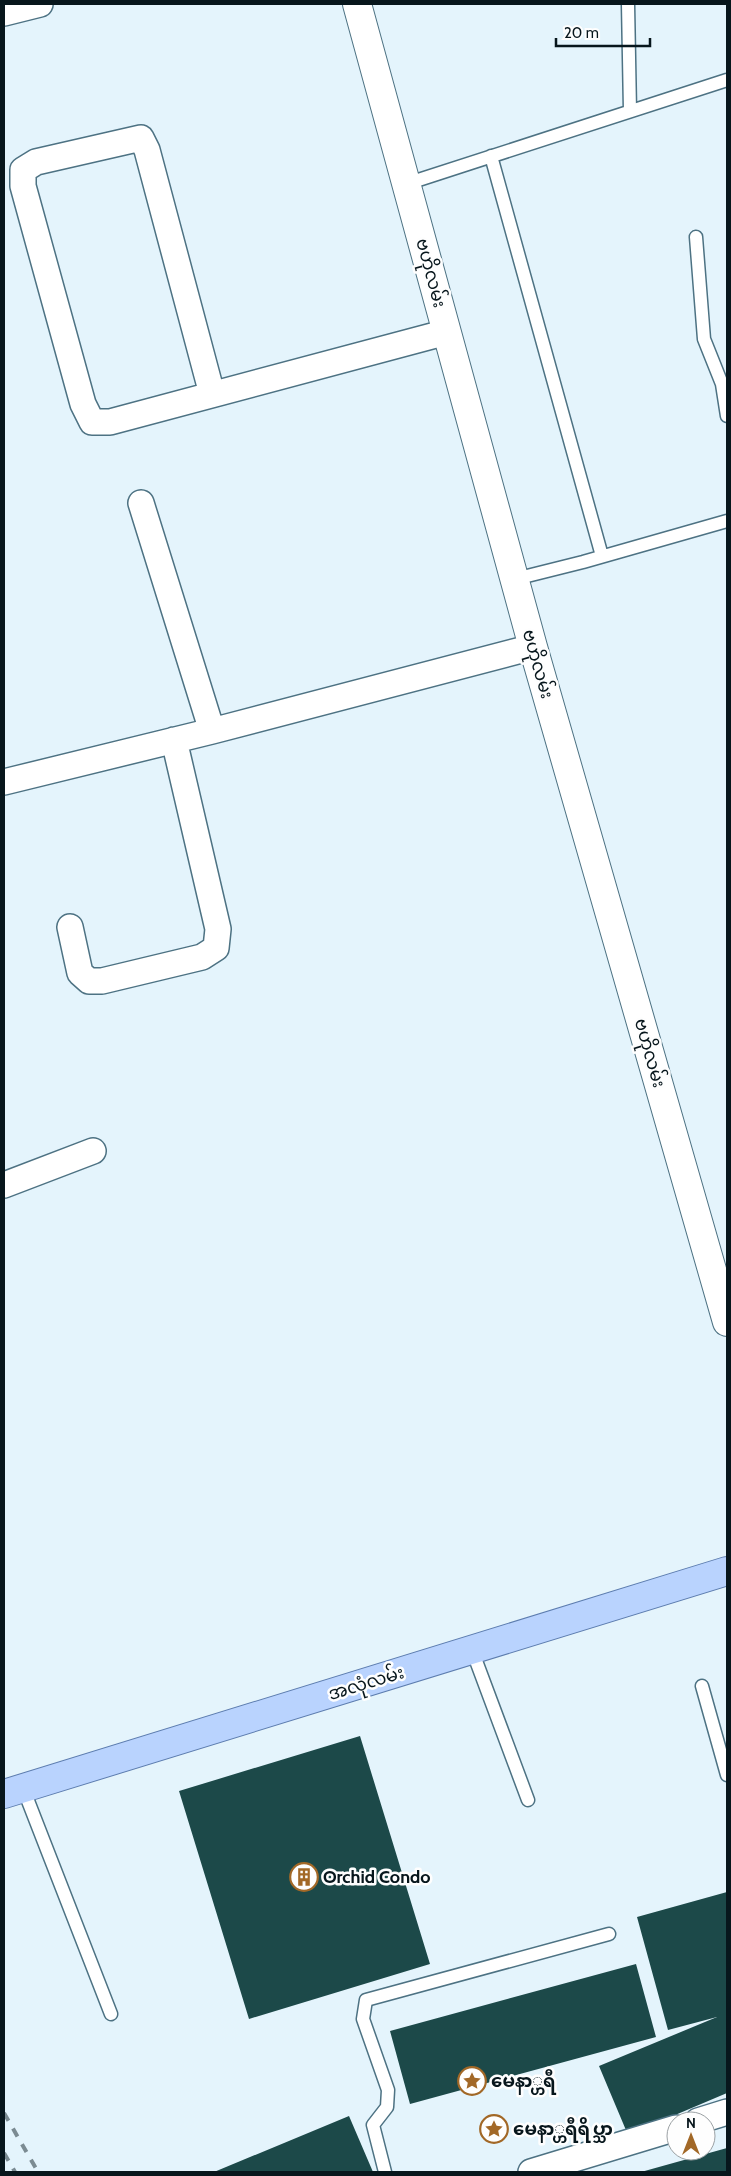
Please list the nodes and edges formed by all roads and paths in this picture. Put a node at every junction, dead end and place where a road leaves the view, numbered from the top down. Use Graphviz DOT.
graph roads {
  1 [pos="40,4"];
  2 [pos="356,4"];
  3 [pos="628,4"];
  4 [pos="4,13"];
  5 [pos="727,80"];
  6 [pos="630,111"];
  7 [pos="491,156"];
  8 [pos="406,184"];
  9 [pos="696,237"];
  10 [pos="447,332"];
  11 [pos="212,394"];
  12 [pos="727,416"];
  13 [pos="141,504"];
  14 [pos="727,521"];
  15 [pos="602,556"];
  16 [pos="515,579"];
  17 [pos="533,647"];
  18 [pos="212,731"];
  19 [pos="174,740"];
  20 [pos="4,782"];
  21 [pos="70,927"];
  22 [pos="93,1151"];
  23 [pos="4,1185"];
  24 [pos="727,1322"];
  25 [pos="727,1571"];
  26 [pos="472,1650"];
  27 [pos="702,1686"];
  28 [pos="727,1775"];
  29 [pos="13,1791"];
  30 [pos="528,1800"];
  31 [pos="609,1934"];
  32 [pos="111,2014"];
  33 [pos="666,2131"];
  34 [pos="385,2172"];
  35 [pos="531,2172"];
  1 -- 4 [label="street"];
  2 -- 8 [label="main road, ဗဟိုလမ်း"];
  3 -- 6 [label="lane"];
  5 -- 6 [label="lane"];
  6 -- 7 [label="lane"];
  7 -- 8 [label="lane"];
  7 -- 15 [label="lane"];
  8 -- 10 [label="main road, ဗဟိုလမ်း"];
  9 -- 12 [label="lane"];
  10 -- 11 [label="street"];
  10 -- 16 [label="main road, ဗဟိုလမ်း"];
  11 -- 11 [label="street"];
  13 -- 18 [label="street"];
  14 -- 15 [label="lane"];
  15 -- 16 [label="lane"];
  16 -- 17 [label="main road, ဗဟိုလမ်း"];
  17 -- 18 [label="street"];
  17 -- 24 [label="main road, ဗဟိုလမ်း"];
  18 -- 19 [label="street"];
  19 -- 20 [label="street"];
  19 -- 21 [label="street"];
  22 -- 23 [label="street"];
  25 -- 26 [label="main road, အလုံလမ်း"];
  26 -- 29 [label="main road, အလုံလမ်း"];
  26 -- 30 [label="lane"];
  27 -- 28 [label="lane"];
  29 -- 32 [label="lane"];
  31 -- 34 [label="lane"];
  33 -- 35 [label="street"];
}
